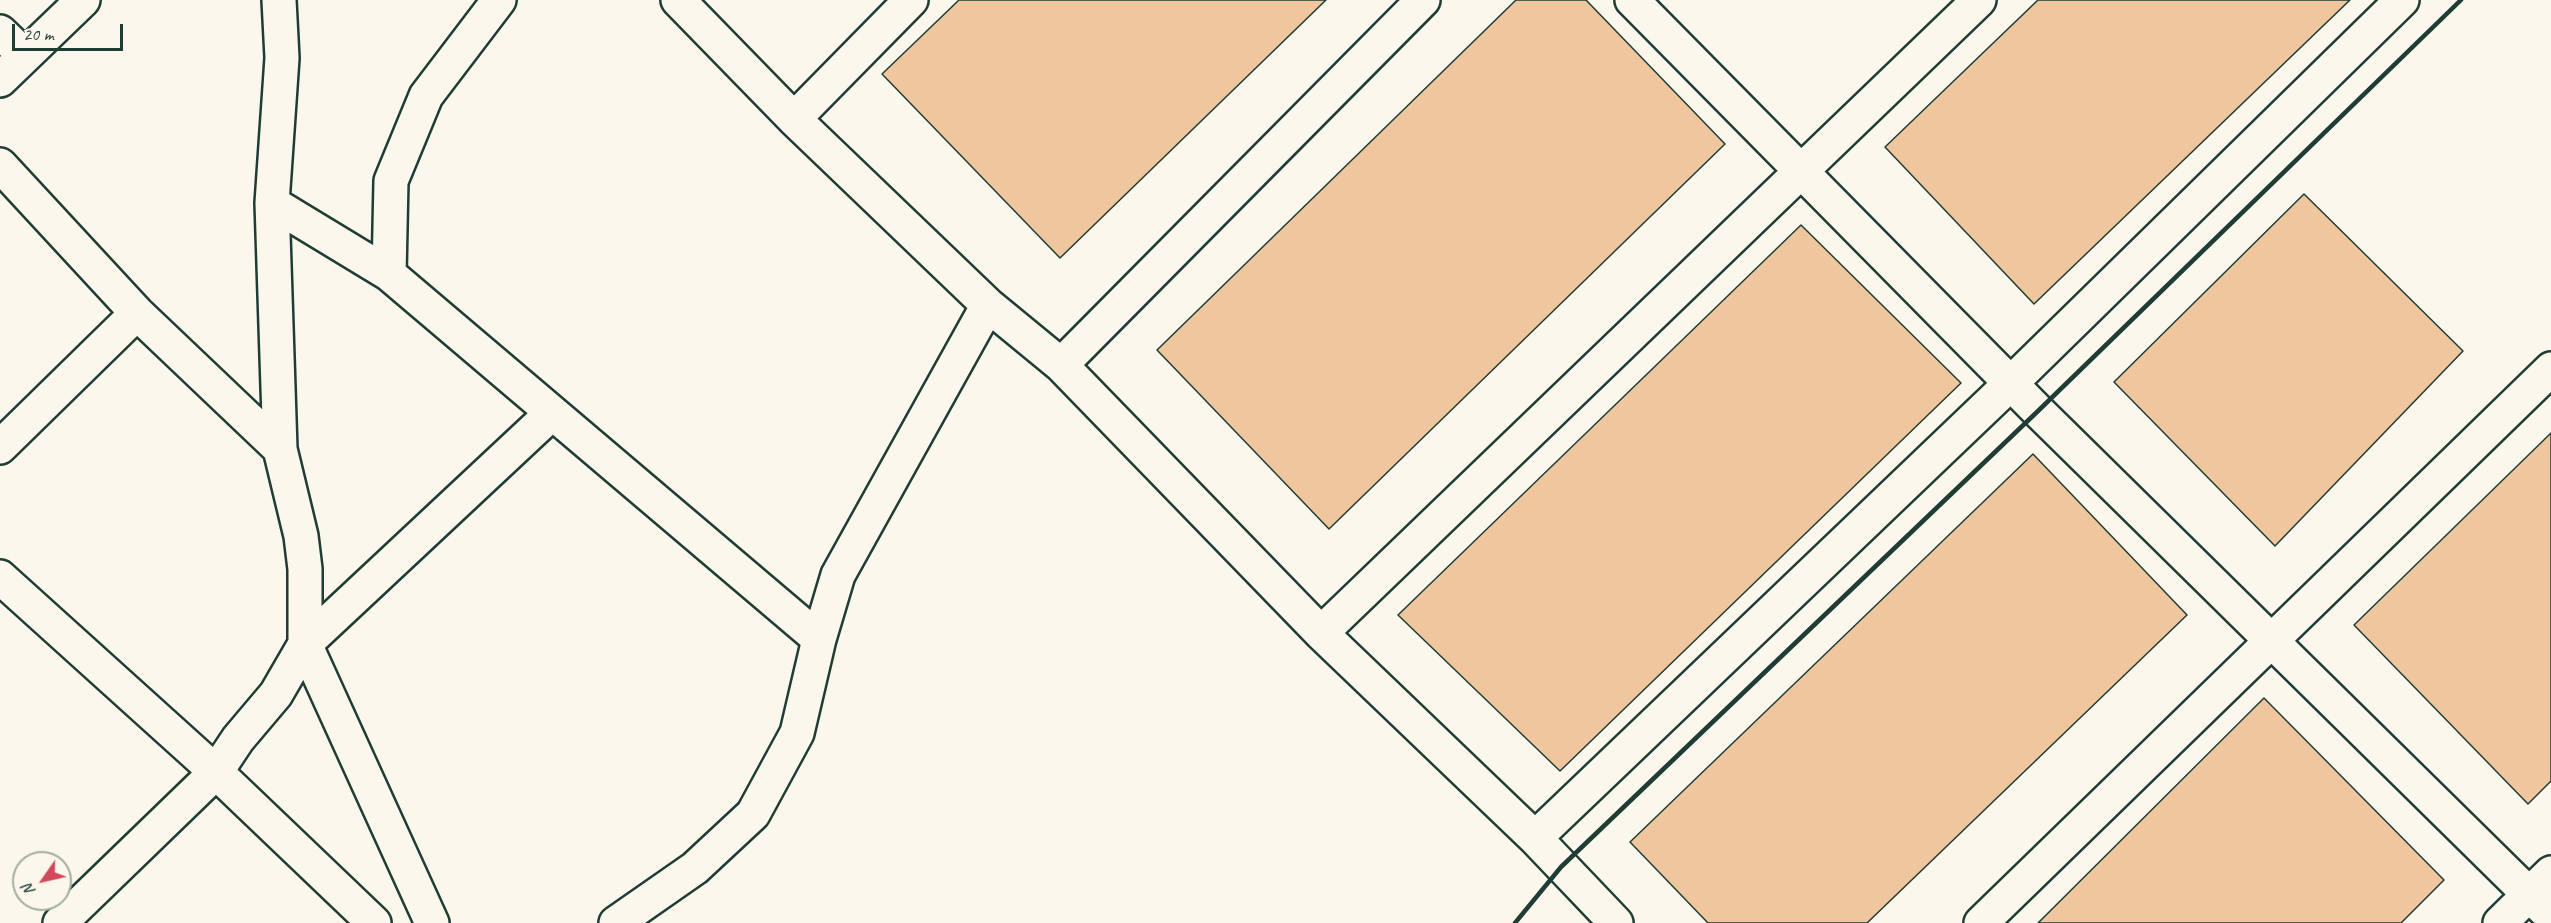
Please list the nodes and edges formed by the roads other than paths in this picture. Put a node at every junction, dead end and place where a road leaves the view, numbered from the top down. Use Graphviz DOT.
graph roads {
  1 [pos="83,0"];
  2 [pos="279,0"];
  3 [pos="499,0"];
  4 [pos="678,0"];
  5 [pos="911,0"];
  6 [pos="1423,0"];
  7 [pos="1632,0"];
  8 [pos="1979,0"];
  9 [pos="2402,0"];
  10 [pos="0,32"];
  11 [pos="25,56"];
  12 [pos="0,80"];
  13 [pos="794,119"];
  14 [pos="0,165"];
  15 [pos="1802,173"];
  16 [pos="272,203"];
  17 [pos="389,274"];
  18 [pos="988,304"];
  19 [pos="137,313"];
  20 [pos="1061,365"];
  21 [pos="2551,369"];
  22 [pos="2012,383"];
  23 [pos="552,413"];
  24 [pos="0,447"];
  25 [pos="280,449"];
  26 [pos="0,577"];
  27 [pos="1321,633"];
  28 [pos="819,639"];
  29 [pos="2271,639"];
  30 [pos="305,644"];
  31 [pos="216,772"];
  32 [pos="1535,838"];
  33 [pos="2544,894"];
  34 [pos="60,923"];
  35 [pos="374,923"];
  36 [pos="432,923"];
  37 [pos="616,923"];
  38 [pos="1616,923"];
  39 [pos="1980,923"];
  40 [pos="2500,923"];
  1 -- 11 [label="street"];
  2 -- 16 [label="street"];
  3 -- 17 [label="street"];
  4 -- 13 [label="street"];
  5 -- 13 [label="street"];
  6 -- 20 [label="street"];
  7 -- 15 [label="street"];
  8 -- 15 [label="street"];
  9 -- 22 [label="street"];
  10 -- 11 [label="street"];
  11 -- 12 [label="street"];
  13 -- 18 [label="street"];
  14 -- 19 [label="street"];
  15 -- 22 [label="street"];
  15 -- 27 [label="street"];
  16 -- 17 [label="street"];
  16 -- 25 [label="street"];
  17 -- 23 [label="street"];
  18 -- 20 [label="street"];
  18 -- 28 [label="street"];
  19 -- 24 [label="street"];
  19 -- 25 [label="street"];
  20 -- 27 [label="street"];
  21 -- 29 [label="street"];
  22 -- 29 [label="street"];
  22 -- 32 [label="street"];
  23 -- 28 [label="street"];
  23 -- 30 [label="street"];
  25 -- 30 [label="street"];
  26 -- 31 [label="street"];
  27 -- 32 [label="street"];
  28 -- 37 [label="street"];
  29 -- 33 [label="street"];
  29 -- 39 [label="street"];
  30 -- 31 [label="street"];
  30 -- 36 [label="street"];
  31 -- 34 [label="street"];
  31 -- 35 [label="street"];
  32 -- 38 [label="street"];
  33 -- 40 [label="street"];
}
